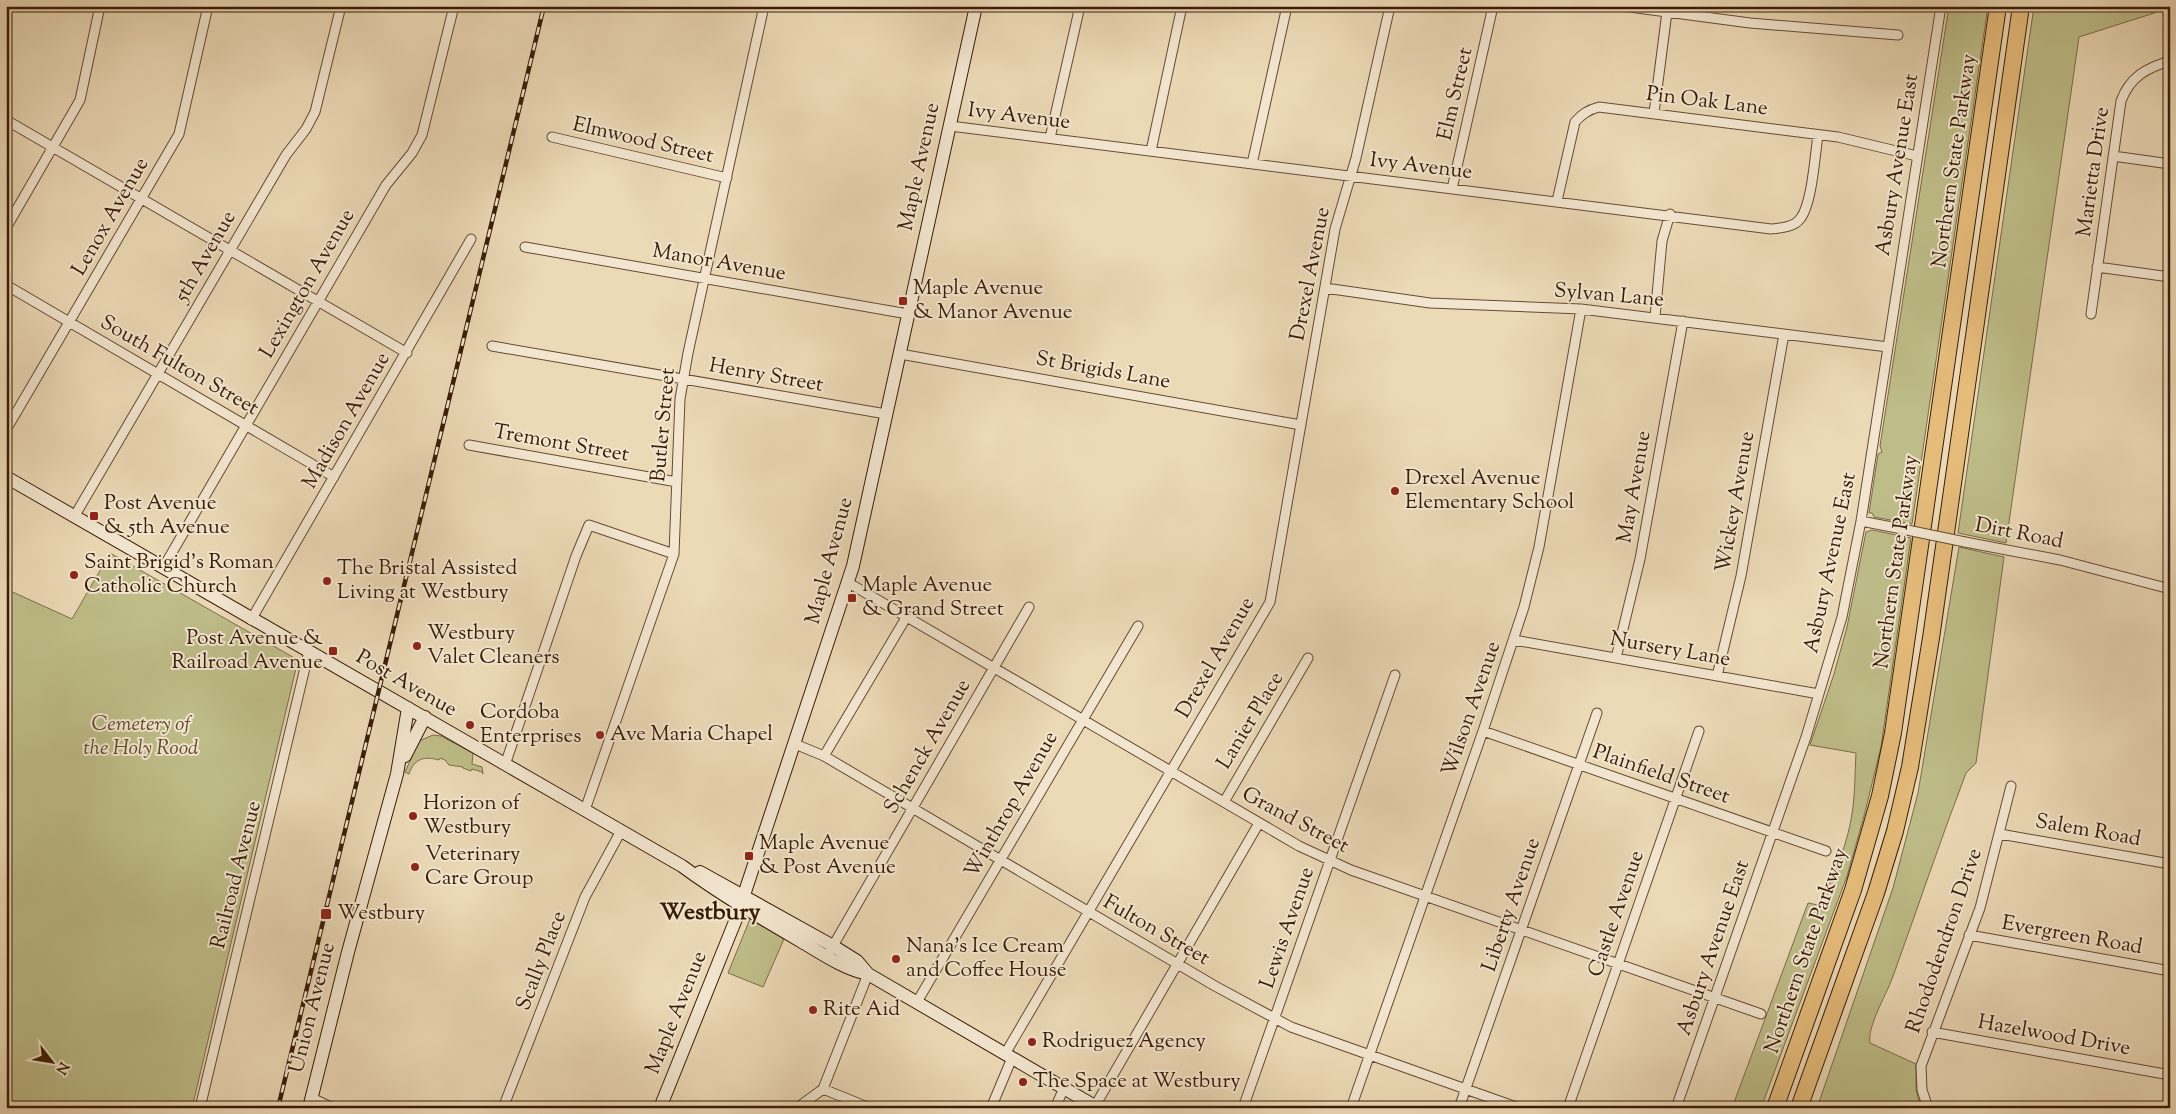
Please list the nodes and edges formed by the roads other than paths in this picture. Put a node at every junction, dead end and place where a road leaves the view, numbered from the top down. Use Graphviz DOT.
graph roads {
  1 [pos="100,6"];
  2 [pos="208,6"];
  3 [pos="341,6"];
  4 [pos="454,6"];
  5 [pos="764,6"];
  6 [pos="976,6"];
  7 [pos="1080,6"];
  8 [pos="1182,6"];
  9 [pos="1287,6"];
  10 [pos="1390,6"];
  11 [pos="1493,6"];
  12 [pos="1622,6"];
  13 [pos="1941,6"];
  14 [pos="1998,6"];
  15 [pos="2021,6"];
  16 [pos="1667,12"];
  17 [pos="1898,35"];
  18 [pos="2170,61"];
  19 [pos="1654,113"];
  20 [pos="6,120"];
  21 [pos="950,126"];
  22 [pos="1818,135"];
  23 [pos="552,138"];
  24 [pos="1050,138"];
  25 [pos="53,148"];
  26 [pos="1151,151"];
  27 [pos="1918,156"];
  28 [pos="2114,156"];
  29 [pos="1252,164"];
  30 [pos="2170,164"];
  31 [pos="1350,176"];
  32 [pos="727,178"];
  33 [pos="1452,189"];
  34 [pos="142,199"];
  35 [pos="1557,201"];
  36 [pos="1670,214"];
  37 [pos="6,228"];
  38 [pos="471,239"];
  39 [pos="524,247"];
  40 [pos="230,250"];
  41 [pos="2098,267"];
  42 [pos="2170,278"];
  43 [pos="705,279"];
  44 [pos="6,285"];
  45 [pos="1325,288"];
  46 [pos="318,302"];
  47 [pos="1581,309"];
  48 [pos="908,314"];
  49 [pos="2091,314"];
  50 [pos="1655,317"];
  51 [pos="1683,321"];
  52 [pos="70,322"];
  53 [pos="1784,334"];
  54 [pos="492,346"];
  55 [pos="1888,347"];
  56 [pos="407,353"];
  57 [pos="900,354"];
  58 [pos="158,374"];
  59 [pos="684,379"];
  60 [pos="886,414"];
  61 [pos="1301,424"];
  62 [pos="246,425"];
  63 [pos="6,430"];
  64 [pos="469,445"];
  65 [pos="6,477"];
  66 [pos="334,477"];
  67 [pos="677,482"];
  68 [pos="74,517"];
  69 [pos="1860,521"];
  70 [pos="674,554"];
  71 [pos="163,568"];
  72 [pos="847,582"];
  73 [pos="2170,589"];
  74 [pos="1029,607"];
  75 [pos="907,616"];
  76 [pos="251,620"];
  77 [pos="1138,626"];
  78 [pos="1514,640"];
  79 [pos="309,652"];
  80 [pos="1308,658"];
  81 [pos="1616,658"];
  82 [pos="995,668"];
  83 [pos="1395,675"];
  84 [pos="1717,676"];
  85 [pos="1819,694"];
  86 [pos="408,708"];
  87 [pos="1598,713"];
  88 [pos="425,717"];
  89 [pos="1083,719"];
  90 [pos="1483,731"];
  91 [pos="1700,731"];
  92 [pos="795,744"];
  93 [pos="824,756"];
  94 [pos="505,765"];
  95 [pos="1580,765"];
  96 [pos="1172,771"];
  97 [pos="397,774"];
  98 [pos="2011,786"];
  99 [pos="1676,799"];
  100 [pos="1224,802"];
  101 [pos="912,809"];
  102 [pos="585,810"];
  103 [pos="1259,823"];
  104 [pos="621,831"];
  105 [pos="1773,832"];
  106 [pos="2000,834"];
  107 [pos="1826,851"];
  108 [pos="1000,860"];
  109 [pos="1330,860"];
  110 [pos="2170,864"];
  111 [pos="1425,896"];
  112 [pos="743,901"];
  113 [pos="1088,912"];
  114 [pos="1522,930"];
  115 [pos="1969,935"];
  116 [pos="830,951"];
  117 [pos="1177,964"];
  118 [pos="1618,964"];
  119 [pos="2170,971"];
  120 [pos="868,974"];
  121 [pos="1714,998"];
  122 [pos="917,1002"];
  123 [pos="1761,1014"];
  124 [pos="1275,1018"];
  125 [pos="1932,1032"];
  126 [pos="1370,1055"];
  127 [pos="1008,1056"];
  128 [pos="2170,1075"];
  129 [pos="1064,1088"];
  130 [pos="823,1089"];
  131 [pos="1466,1089"];
  132 [pos="310,1103"];
  133 [pos="1096,1107"];
  134 [pos="200,1108"];
  135 [pos="333,1108"];
  136 [pos="504,1108"];
  137 [pos="660,1108"];
  138 [pos="797,1108"];
  139 [pos="870,1108"];
  140 [pos="991,1108"];
  141 [pos="1055,1108"];
  142 [pos="1243,1108"];
  143 [pos="1351,1108"];
  144 [pos="1460,1108"];
  145 [pos="1520,1108"];
  146 [pos="1568,1108"];
  147 [pos="1676,1108"];
  148 [pos="1775,1108"];
  149 [pos="1799,1108"];
  150 [pos="1928,1108"];
  1 -- 25 [label="street"];
  2 -- 34 [label="street, Lenox Avenue"];
  3 -- 40 [label="street, 5th Avenue"];
  4 -- 46 [label="street, Lexington Avenue"];
  5 -- 32 [label="street, Butler Street"];
  6 -- 21 [label="main road, Maple Avenue"];
  7 -- 24 [label="street"];
  8 -- 26 [label="street"];
  9 -- 29 [label="street"];
  10 -- 31 [label="street, Drexel Avenue"];
  11 -- 33 [label="street, Elm Street"];
  12 -- 16 [label="street"];
  13 -- 27 [label="street, Asbury Avenue East"];
  14 -- 148 [label="highway, Northern State Parkway"];
  15 -- 149 [label="highway, Northern State Parkway"];
  16 -- 17 [label="street"];
  16 -- 19 [label="street"];
  18 -- 28 [label="street, Marietta Drive"];
  19 -- 22 [label="street, Pin Oak Lane"];
  19 -- 35 [label="street, Pin Oak Lane"];
  20 -- 25 [label="street"];
  21 -- 24 [label="street, Ivy Avenue"];
  21 -- 48 [label="main road, Maple Avenue"];
  22 -- 27 [label="street, Pin Oak Lane"];
  22 -- 36 [label="street, Ivy Avenue"];
  23 -- 32 [label="street, Elmwood Street"];
  24 -- 26 [label="street, Ivy Avenue"];
  25 -- 34 [label="street"];
  25 -- 37 [label="street"];
  26 -- 29 [label="street, Ivy Avenue"];
  27 -- 55 [label="street, Asbury Avenue East"];
  28 -- 30 [label="street"];
  28 -- 41 [label="street, Marietta Drive"];
  29 -- 31 [label="street, Ivy Avenue"];
  31 -- 33 [label="street, Ivy Avenue"];
  31 -- 45 [label="street, Drexel Avenue"];
  32 -- 43 [label="street, Butler Street"];
  33 -- 35 [label="street, Ivy Avenue"];
  34 -- 40 [label="street"];
  34 -- 52 [label="street, Lenox Avenue"];
  35 -- 36 [label="street, Ivy Avenue"];
  36 -- 50 [label="street"];
  38 -- 56 [label="street, Madison Avenue"];
  39 -- 43 [label="street, Manor Avenue"];
  40 -- 46 [label="street"];
  40 -- 58 [label="street, 5th Avenue"];
  41 -- 42 [label="street"];
  41 -- 49 [label="street, Marietta Drive"];
  43 -- 48 [label="street, Manor Avenue"];
  43 -- 59 [label="street, Butler Street"];
  44 -- 52 [label="street, South Fulton Street"];
  45 -- 47 [label="street, Sylvan Lane"];
  45 -- 61 [label="street, Drexel Avenue"];
  46 -- 56 [label="street"];
  46 -- 62 [label="street, Lexington Avenue"];
  47 -- 50 [label="street, Sylvan Lane"];
  47 -- 78 [label="street, Wilson Avenue"];
  48 -- 57 [label="main road, Maple Avenue"];
  50 -- 51 [label="street, Sylvan Lane"];
  51 -- 53 [label="street, Sylvan Lane"];
  51 -- 81 [label="street, May Avenue"];
  52 -- 58 [label="street, South Fulton Street"];
  52 -- 63 [label="street, Lenox Avenue"];
  53 -- 55 [label="street, Sylvan Lane"];
  53 -- 84 [label="street, Wickey Avenue"];
  54 -- 59 [label="street, Henry Street"];
  55 -- 69 [label="street, Asbury Avenue East"];
  56 -- 66 [label="street, Madison Avenue"];
  57 -- 60 [label="main road, Maple Avenue"];
  57 -- 61 [label="street, St Brigids Lane"];
  58 -- 62 [label="street, South Fulton Street"];
  58 -- 68 [label="street, 5th Avenue"];
  59 -- 60 [label="street, Henry Street"];
  59 -- 67 [label="street, Butler Street"];
  60 -- 72 [label="main road, Maple Avenue"];
  61 -- 96 [label="street, Drexel Avenue"];
  62 -- 66 [label="street, South Fulton Street"];
  62 -- 71 [label="street, Lexington Avenue"];
  64 -- 67 [label="street, Tremont Street"];
  65 -- 68 [label="main road, Post Avenue"];
  66 -- 76 [label="street, Madison Avenue"];
  67 -- 70 [label="street, Butler Street"];
  68 -- 71 [label="main road, Post Avenue"];
  69 -- 73 [label="street, Dirt Road, bridge"];
  69 -- 85 [label="street, Asbury Avenue East"];
  70 -- 94 [label="street"];
  70 -- 102 [label="street, Butler Street"];
  71 -- 76 [label="main road, Post Avenue"];
  72 -- 75 [label="street, Grand Street"];
  72 -- 92 [label="main road, Maple Avenue"];
  74 -- 82 [label="street, Schenck Avenue"];
  75 -- 82 [label="street, Grand Street"];
  75 -- 93 [label="street"];
  76 -- 79 [label="main road, Post Avenue"];
  77 -- 89 [label="street, Winthrop Avenue"];
  78 -- 81 [label="street, Nursery Lane"];
  78 -- 90 [label="street, Wilson Avenue"];
  79 -- 86 [label="main road, Post Avenue"];
  79 -- 134 [label="street, Railroad Avenue"];
  80 -- 100 [label="street, Lanier Place"];
  81 -- 84 [label="street, Nursery Lane"];
  82 -- 89 [label="street, Grand Street"];
  82 -- 101 [label="street, Schenck Avenue"];
  83 -- 109 [label="street, Lewis Avenue"];
  84 -- 85 [label="street, Nursery Lane"];
  85 -- 105 [label="street, Asbury Avenue East"];
  86 -- 88 [label="main road, Post Avenue"];
  86 -- 97 [label="main road, Union Avenue"];
  87 -- 95 [label="street, Liberty Avenue"];
  88 -- 94 [label="main road, Post Avenue"];
  88 -- 97 [label="main road, Union Avenue"];
  89 -- 96 [label="street, Grand Street"];
  89 -- 108 [label="street, Winthrop Avenue"];
  90 -- 95 [label="street, Plainfield Street"];
  90 -- 111 [label="street, Wilson Avenue"];
  91 -- 99 [label="street, Castle Avenue"];
  92 -- 93 [label="street, Fulton Street"];
  92 -- 112 [label="main road, Maple Avenue"];
  93 -- 101 [label="street, Fulton Street"];
  94 -- 102 [label="main road, Post Avenue"];
  95 -- 99 [label="street, Plainfield Street"];
  95 -- 114 [label="street, Liberty Avenue"];
  96 -- 100 [label="street, Grand Street"];
  96 -- 113 [label="street, Drexel Avenue"];
  97 -- 132 [label="main road, Union Avenue"];
  98 -- 106 [label="street, Rhododendron Drive"];
  99 -- 105 [label="street, Plainfield Street"];
  99 -- 118 [label="street, Castle Avenue"];
  100 -- 103 [label="street, Grand Street"];
  101 -- 108 [label="street, Fulton Street"];
  101 -- 116 [label="street, Schenck Avenue"];
  102 -- 104 [label="main road, Post Avenue"];
  103 -- 109 [label="street, Grand Street"];
  103 -- 117 [label="street"];
  104 -- 112 [label="main road, Post Avenue"];
  104 -- 136 [label="street, Scally Place"];
  105 -- 107 [label="street, Plainfield Street"];
  105 -- 121 [label="street, Asbury Avenue East"];
  106 -- 110 [label="street, Salem Road"];
  106 -- 115 [label="street, Rhododendron Drive"];
  108 -- 113 [label="street, Fulton Street"];
  108 -- 122 [label="street, Winthrop Avenue"];
  109 -- 111 [label="street, Grand Street"];
  109 -- 124 [label="street, Lewis Avenue"];
  111 -- 114 [label="street, Grand Street"];
  111 -- 126 [label="street, Wilson Avenue"];
  112 -- 116 [label="main road, Post Avenue"];
  112 -- 137 [label="main road, Maple Avenue"];
  113 -- 117 [label="street, Fulton Street"];
  113 -- 127 [label="street, Drexel Avenue"];
  114 -- 118 [label="street, Grand Street"];
  114 -- 131 [label="street, Liberty Avenue"];
  115 -- 119 [label="street, Evergreen Road"];
  115 -- 125 [label="street, Rhododendron Drive"];
  116 -- 120 [label="main road, Post Avenue"];
  117 -- 124 [label="street, Fulton Street"];
  117 -- 133 [label="street"];
  118 -- 121 [label="street, Grand Street"];
  118 -- 146 [label="street, Castle Avenue"];
  120 -- 122 [label="main road, Post Avenue"];
  120 -- 130 [label="street"];
  121 -- 123 [label="street, Grand Street"];
  121 -- 147 [label="street, Asbury Avenue East"];
  122 -- 127 [label="main road, Post Avenue"];
  124 -- 126 [label="street, Fulton Street"];
  124 -- 142 [label="street, Lewis Avenue"];
  125 -- 128 [label="street, Hazelwood Drive"];
  125 -- 150 [label="street, Rhododendron Drive"];
  126 -- 131 [label="street, Fulton Street"];
  126 -- 143 [label="street, Wilson Avenue"];
  127 -- 129 [label="main road, Post Avenue"];
  127 -- 140 [label="street, Drexel Avenue"];
  129 -- 133 [label="main road, Post Avenue"];
  129 -- 141 [label="street"];
  130 -- 138 [label="street"];
  130 -- 139 [label="street"];
  131 -- 144 [label="street, Liberty Avenue"];
  131 -- 145 [label="street, Fulton Street"];
  132 -- 135 [label="street"];
}
